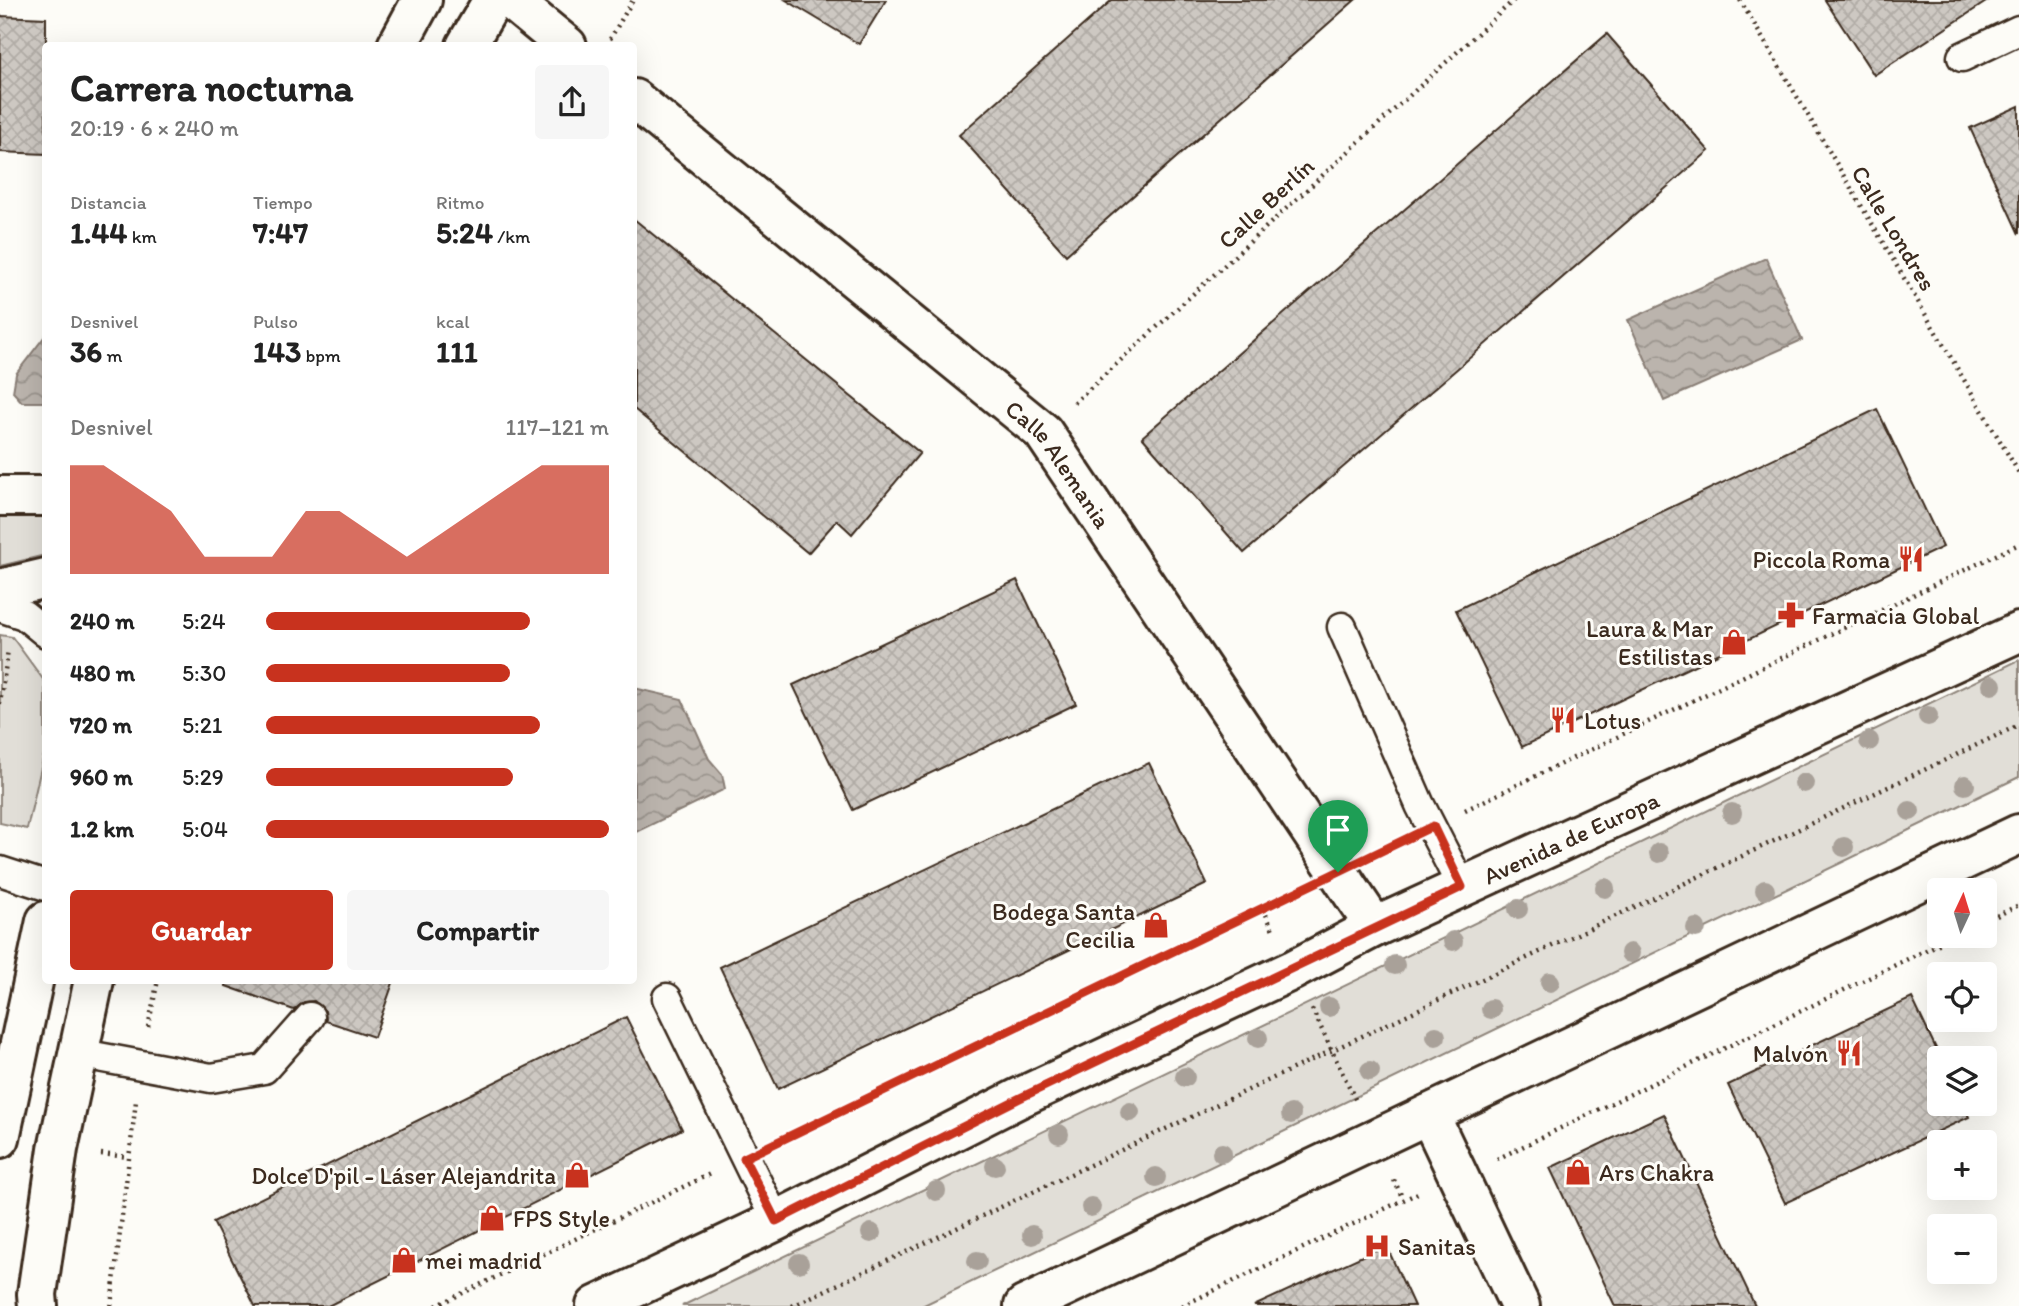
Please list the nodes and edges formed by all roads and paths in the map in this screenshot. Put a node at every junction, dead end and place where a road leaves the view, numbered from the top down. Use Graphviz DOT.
graph roads {
  1 [pos="493,0"];
  2 [pos="511,0"];
  3 [pos="633,0"];
  4 [pos="1514,0"];
  5 [pos="1740,0"];
  6 [pos="410,2"];
  7 [pos="2019,30"];
  8 [pos="398,42"];
  9 [pos="469,42"];
  10 [pos="562,42"];
  11 [pos="608,42"];
  12 [pos="1962,57"];
  13 [pos="637,101"];
  14 [pos="1043,432"];
  15 [pos="2019,473"];
  16 [pos="0,496"];
  17 [pos="42,496"];
  18 [pos="2019,544"];
  19 [pos="42,579"];
  20 [pos="0,589"];
  21 [pos="0,607"];
  22 [pos="1342,627"];
  23 [pos="42,630"];
  24 [pos="2019,632"];
  25 [pos="0,644"];
  26 [pos="0,704"];
  27 [pos="2019,725"];
  28 [pos="1433,826"];
  29 [pos="2019,834"];
  30 [pos="0,871"];
  31 [pos="1338,872"];
  32 [pos="42,885"];
  33 [pos="1462,887"];
  34 [pos="2019,905"];
  35 [pos="1263,908"];
  36 [pos="1997,916"];
  37 [pos="1375,928"];
  38 [pos="42,940"];
  39 [pos="1930,948"];
  40 [pos="1293,970"];
  41 [pos="93,984"];
  42 [pos="667,998"];
  43 [pos="310,1017"];
  44 [pos="1332,1050"];
  45 [pos="77,1054"];
  46 [pos="1429,1114"];
  47 [pos="0,1138"];
  48 [pos="1375,1140"];
  49 [pos="128,1157"];
  50 [pos="744,1158"];
  51 [pos="1459,1177"];
  52 [pos="1403,1199"];
  53 [pos="776,1221"];
  54 [pos="38,1306"];
  55 [pos="111,1306"];
  56 [pos="436,1306"];
  57 [pos="596,1306"];
  58 [pos="792,1306"];
  59 [pos="1024,1306"];
  60 [pos="1182,1306"];
  61 [pos="1520,1306"];
  1 -- 9 [label="street"];
  2 -- 10 [label="street"];
  3 -- 11 [label="path"];
  4 -- 14 [label="path, Calle Berlín"];
  5 -- 15 [label="path, Calle Londres"];
  6 -- 8 [label="street"];
  7 -- 12 [label="lane"];
  13 -- 14 [label="street, Calle Alemania"];
  14 -- 31 [label="street, Calle Alemania"];
  16 -- 17 [label="street"];
  18 -- 28 [label="path"];
  19 -- 20 [label="street"];
  21 -- 23 [label="lane"];
  22 -- 28 [label="lane"];
  24 -- 33 [label="street, Avenida de Europa"];
  25 -- 26 [label="path"];
  27 -- 44 [label="path"];
  28 -- 31 [label="path"];
  28 -- 33 [label="lane"];
  29 -- 46 [label="street"];
  30 -- 32 [label="lane"];
  31 -- 35 [label="path"];
  31 -- 37 [label="street, Calle Alemania"];
  33 -- 37 [label="street, Avenida de Europa"];
  34 -- 36 [label="path"];
  35 -- 40 [label="path"];
  35 -- 50 [label="path"];
  37 -- 40 [label="street, Avenida de Europa"];
  38 -- 47 [label="street"];
  39 -- 51 [label="path"];
  40 -- 44 [label="path"];
  40 -- 53 [label="street, Avenida de Europa"];
  41 -- 45 [label="street"];
  42 -- 50 [label="lane"];
  43 -- 45 [label="lane"];
  44 -- 48 [label="path"];
  44 -- 58 [label="path"];
  45 -- 54 [label="street"];
  46 -- 48 [label="street"];
  46 -- 51 [label="street"];
  48 -- 52 [label="path"];
  48 -- 59 [label="street"];
  49 -- 55 [label="path"];
  50 -- 53 [label="lane"];
  50 -- 56 [label="path"];
  51 -- 52 [label="path"];
  51 -- 61 [label="street"];
  52 -- 60 [label="path"];
  53 -- 57 [label="street, Avenida de Europa"];
}
